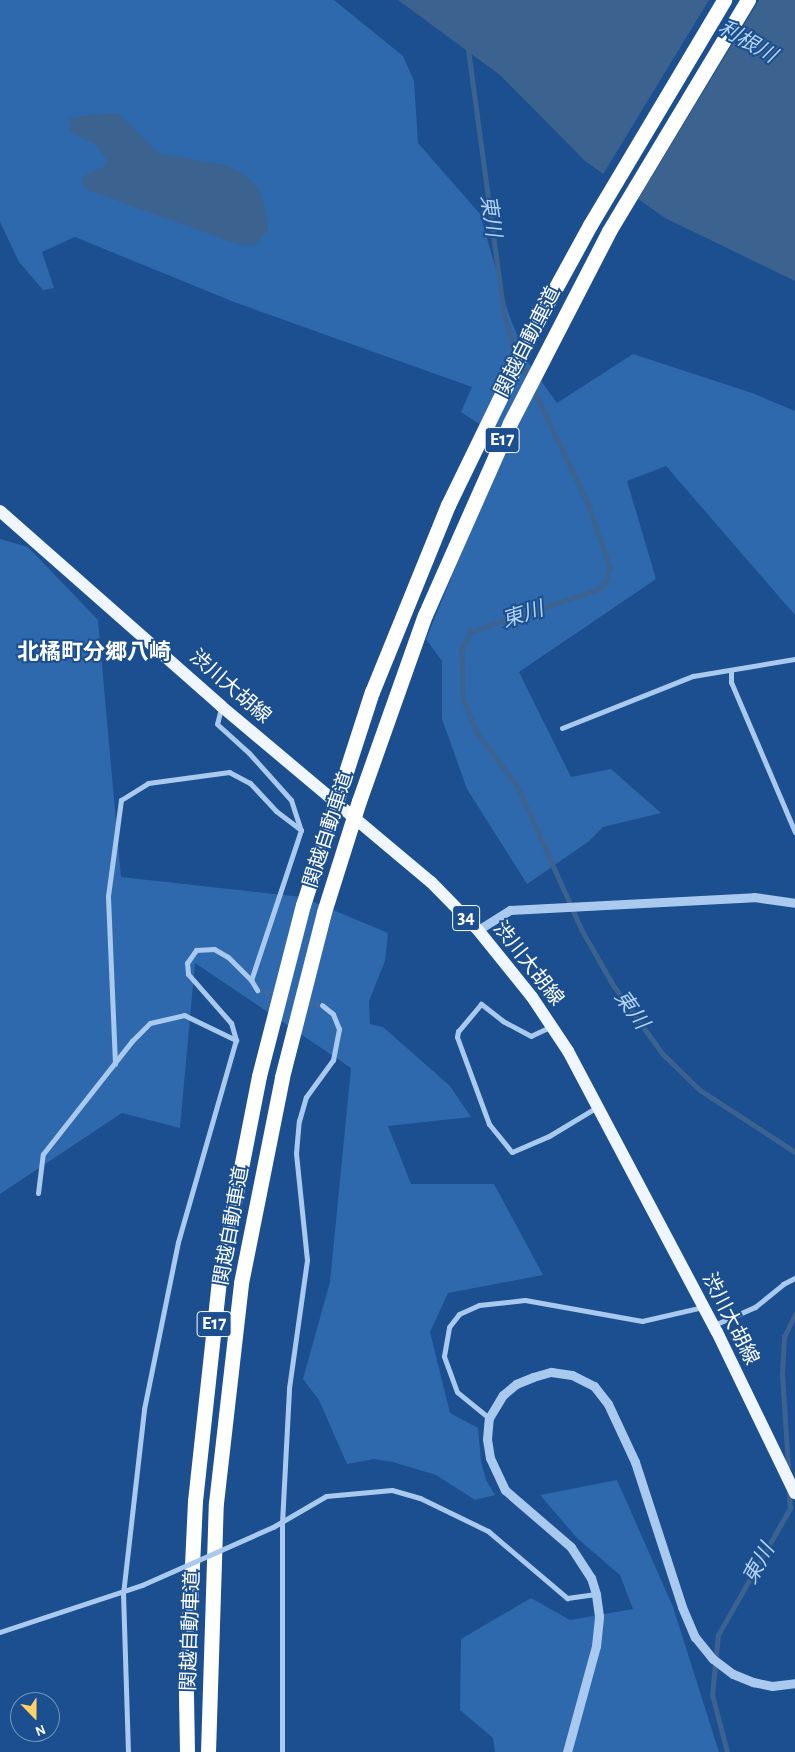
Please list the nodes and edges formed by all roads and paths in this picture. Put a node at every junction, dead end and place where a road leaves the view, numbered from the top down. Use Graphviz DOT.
graph roads {
  1 [pos="724,0"];
  2 [pos="748,0"];
  3 [pos="0,511"];
  4 [pos="795,659"];
  5 [pos="731,671"];
  6 [pos="221,706"];
  7 [pos="562,728"];
  8 [pos="301,830"];
  9 [pos="795,832"];
  10 [pos="795,903"];
  11 [pos="478,930"];
  12 [pos="251,980"];
  13 [pos="256,990"];
  14 [pos="322,1005"];
  15 [pos="552,1025"];
  16 [pos="236,1040"];
  17 [pos="116,1064"];
  18 [pos="597,1107"];
  19 [pos="38,1193"];
  20 [pos="795,1278"];
  21 [pos="703,1307"];
  22 [pos="714,1325"];
  23 [pos="490,1418"];
  24 [pos="795,1493"];
  25 [pos="282,1523"];
  26 [pos="123,1594"];
  27 [pos="596,1594"];
  28 [pos="0,1632"];
  29 [pos="795,1683"];
  30 [pos="128,1752"];
  31 [pos="187,1752"];
  32 [pos="208,1752"];
  33 [pos="282,1752"];
  34 [pos="567,1752"];
  1 -- 31 [label="highway, 関越自動車道 / E17, bridge"];
  2 -- 32 [label="highway, 関越自動車道 / E17, bridge"];
  3 -- 6 [label="main road, 渋川大胡線 / 34"];
  4 -- 5 [label="street"];
  5 -- 7 [label="street"];
  5 -- 9 [label="street"];
  6 -- 8 [label="street"];
  6 -- 11 [label="main road, 渋川大胡線 / 34"];
  8 -- 12 [label="street"];
  8 -- 17 [label="street"];
  10 -- 11 [label="street"];
  11 -- 15 [label="main road, 渋川大胡線 / 34"];
  12 -- 13 [label="street"];
  12 -- 16 [label="street"];
  14 -- 25 [label="street"];
  15 -- 18 [label="main road, 渋川大胡線 / 34"];
  15 -- 18 [label="street"];
  16 -- 17 [label="street"];
  16 -- 26 [label="street"];
  17 -- 19 [label="street"];
  18 -- 21 [label="main road, 渋川大胡線 / 34"];
  20 -- 22 [label="street"];
  21 -- 22 [label="main road, 渋川大胡線 / 34"];
  21 -- 23 [label="street"];
  22 -- 24 [label="main road, 渋川大胡線 / 34"];
  23 -- 27 [label="street"];
  23 -- 29 [label="street"];
  25 -- 26 [label="street, bridge"];
  25 -- 27 [label="street"];
  25 -- 33 [label="street"];
  26 -- 28 [label="street"];
  26 -- 30 [label="street"];
  27 -- 34 [label="street"];
}
